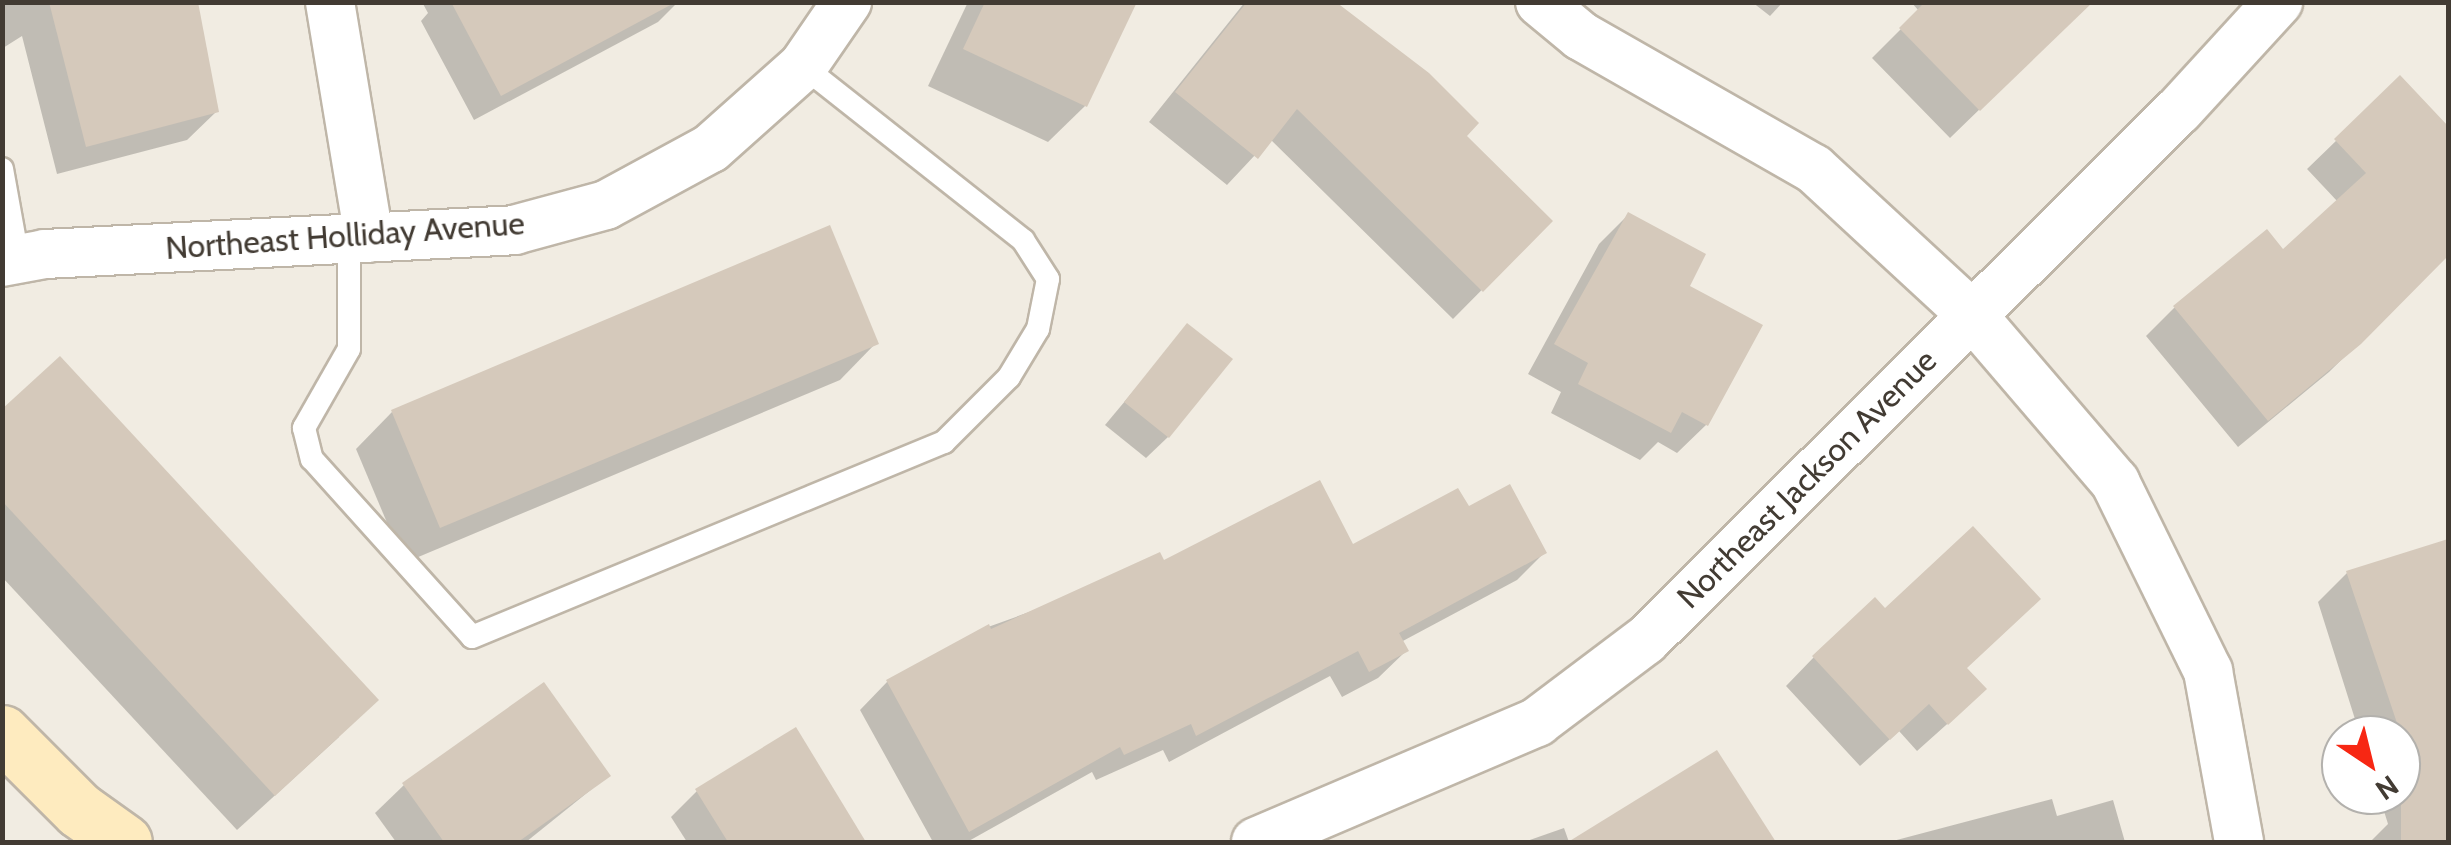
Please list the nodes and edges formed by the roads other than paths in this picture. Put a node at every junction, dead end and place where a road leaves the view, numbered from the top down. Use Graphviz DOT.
graph roads {
  1 [pos="330,2"];
  2 [pos="847,2"];
  3 [pos="1540,2"];
  4 [pos="2278,2"];
  5 [pos="804,66"];
  6 [pos="2,169"];
  7 [pos="359,239"];
  8 [pos="10,260"];
  9 [pos="1972,315"];
  10 [pos="2,733"];
  11 [pos="124,842"];
  12 [pos="1256,842"];
  13 [pos="2238,842"];
  1 -- 7 [label="street"];
  2 -- 5 [label="street, Northeast Holliday Avenue"];
  3 -- 9 [label="street"];
  4 -- 9 [label="street, Northeast Jackson Avenue"];
  5 -- 7 [label="street, Northeast Holliday Avenue"];
  5 -- 7 [label="lane"];
  6 -- 8 [label="lane"];
  7 -- 8 [label="street, Northeast Holliday Avenue"];
  9 -- 12 [label="street, Northeast Jackson Avenue"];
  9 -- 13 [label="street"];
  10 -- 11 [label="street"];
}
